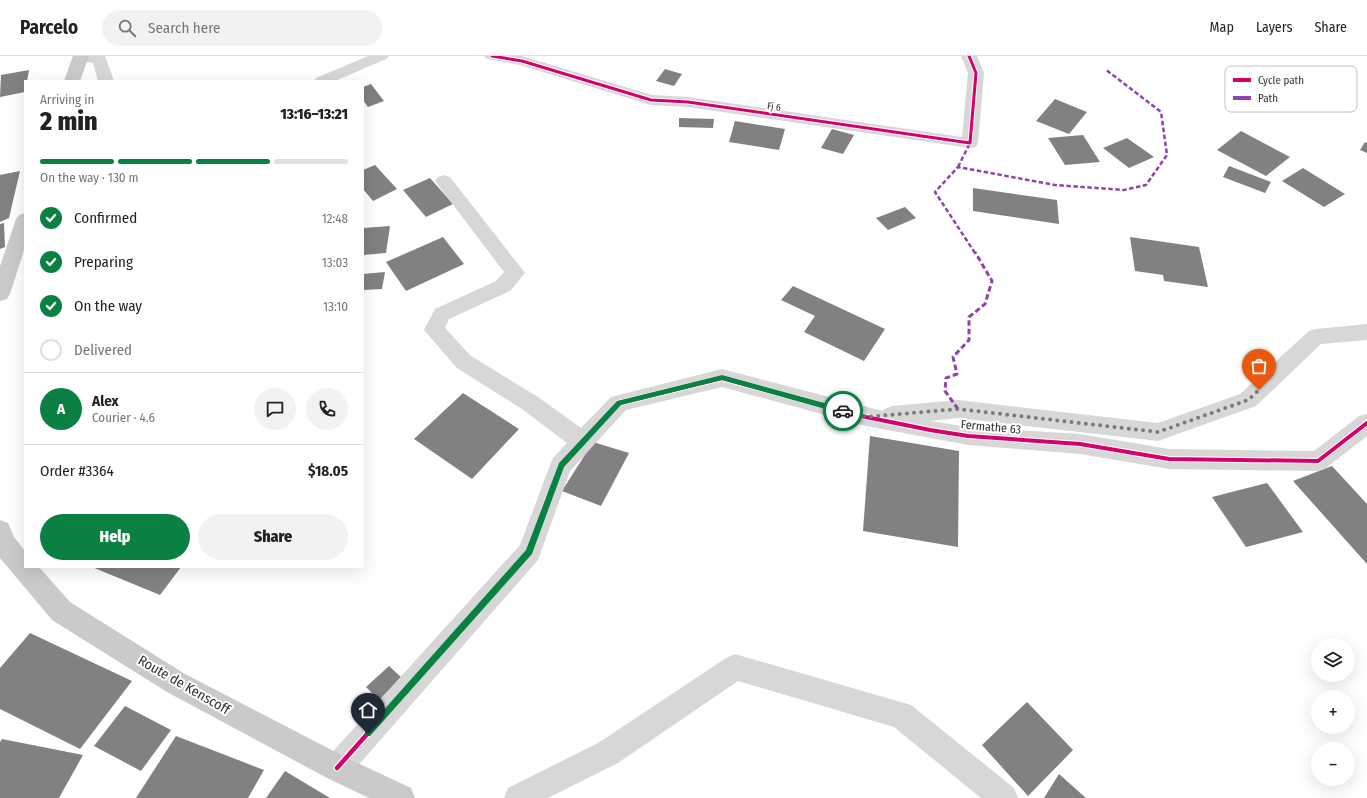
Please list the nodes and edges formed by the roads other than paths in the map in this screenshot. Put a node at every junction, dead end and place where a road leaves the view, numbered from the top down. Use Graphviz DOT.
graph roads {
  1 [pos="381,56"];
  2 [pos="492,56"];
  3 [pos="969,56"];
  4 [pos="81,57"];
  5 [pos="72,80"];
  6 [pos="106,80"];
  7 [pos="324,80"];
  8 [pos="444,180"];
  9 [pos="24,222"];
  10 [pos="0,294"];
  11 [pos="1367,332"];
  12 [pos="866,417"];
  13 [pos="1367,423"];
  14 [pos="583,442"];
  15 [pos="0,531"];
  16 [pos="24,568"];
  17 [pos="24,568"];
  18 [pos="337,768"];
  19 [pos="401,798"];
  20 [pos="518,798"];
  21 [pos="1004,798"];
  1 -- 7 [label="street"];
  2 -- 3 [label="street, Fj 6"];
  4 -- 5 [label="main road"];
  4 -- 6 [label="street"];
  8 -- 14 [label="street"];
  9 -- 10 [label="main road"];
  11 -- 12 [label="street"];
  12 -- 13 [label="street, Fermathe 63"];
  12 -- 14 [label="street, Fermathe 63"];
  14 -- 18 [label="street, Fermathe 63"];
  15 -- 16 [label="main road, Route de Kenscoff"];
  17 -- 18 [label="main road, Route de Kenscoff"];
  18 -- 19 [label="main road, Route de Kenscoff"];
  20 -- 21 [label="street"];
}
